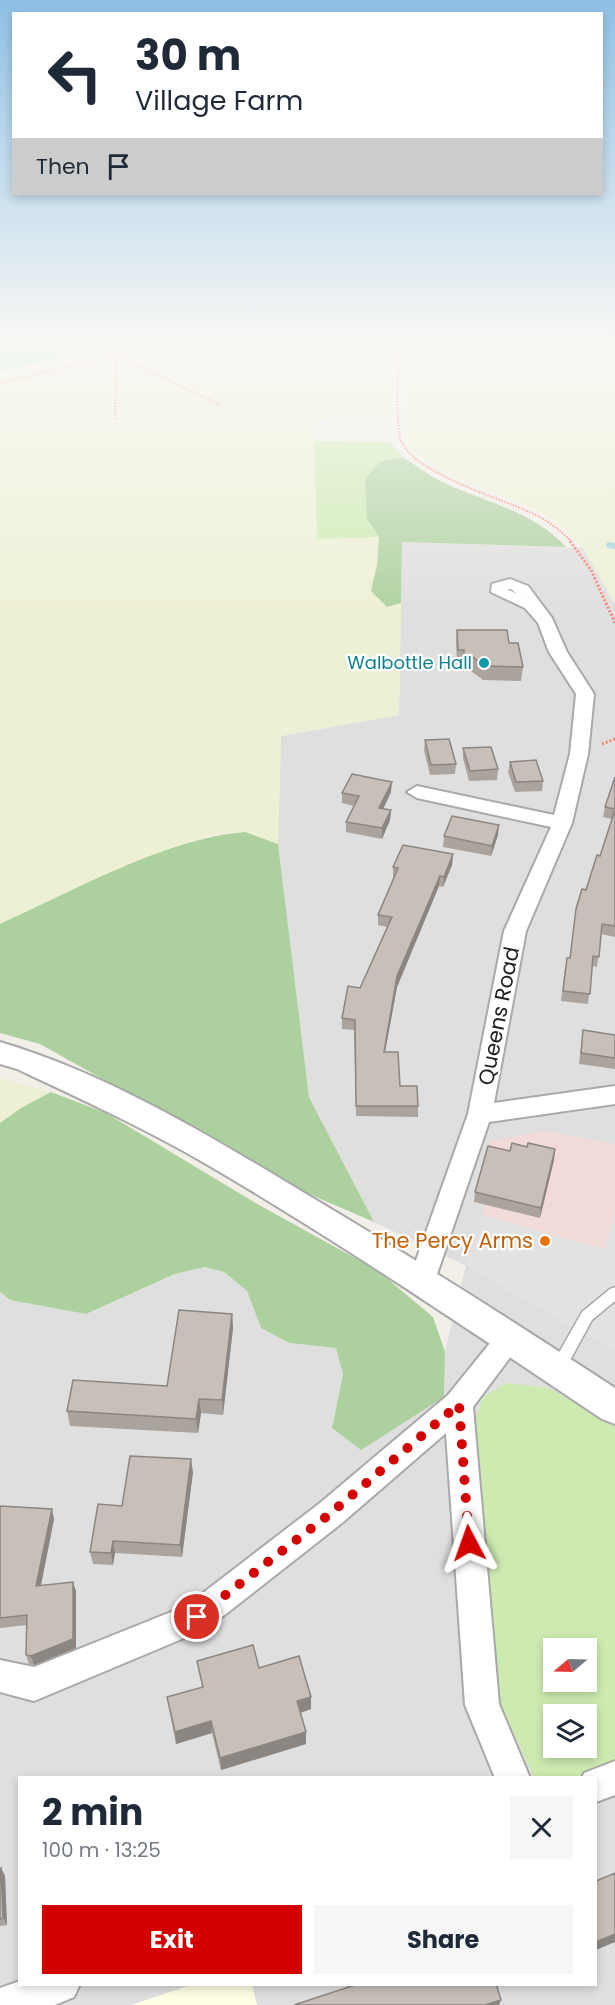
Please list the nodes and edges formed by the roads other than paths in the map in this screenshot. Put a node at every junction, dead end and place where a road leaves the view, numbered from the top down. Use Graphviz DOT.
graph roads {
  1 [pos="531,605"];
  2 [pos="417,792"];
  3 [pos="561,823"];
  4 [pos="0,1053"];
  5 [pos="615,1095"];
  6 [pos="480,1114"];
  7 [pos="422,1280"];
  8 [pos="615,1293"];
  9 [pos="508,1340"];
  10 [pos="556,1371"];
  11 [pos="459,1404"];
  12 [pos="615,1408"];
  13 [pos="0,1676"];
  14 [pos="512,1776"];
  15 [pos="615,1778"];
  16 [pos="597,1785"];
  17 [pos="55,1986"];
  18 [pos="5,2005"];
  1 -- 3 [label="street, Queens Road"];
  2 -- 3 [label="street"];
  3 -- 6 [label="street, Queens Road"];
  4 -- 7 [label="street"];
  5 -- 6 [label="street"];
  6 -- 7 [label="street, Queens Road"];
  7 -- 9 [label="street"];
  8 -- 10 [label="lane"];
  9 -- 10 [label="street"];
  9 -- 11 [label="street"];
  10 -- 12 [label="street"];
  11 -- 13 [label="street"];
  11 -- 14 [label="street"];
  15 -- 16 [label="street"];
  17 -- 18 [label="street"];
}
